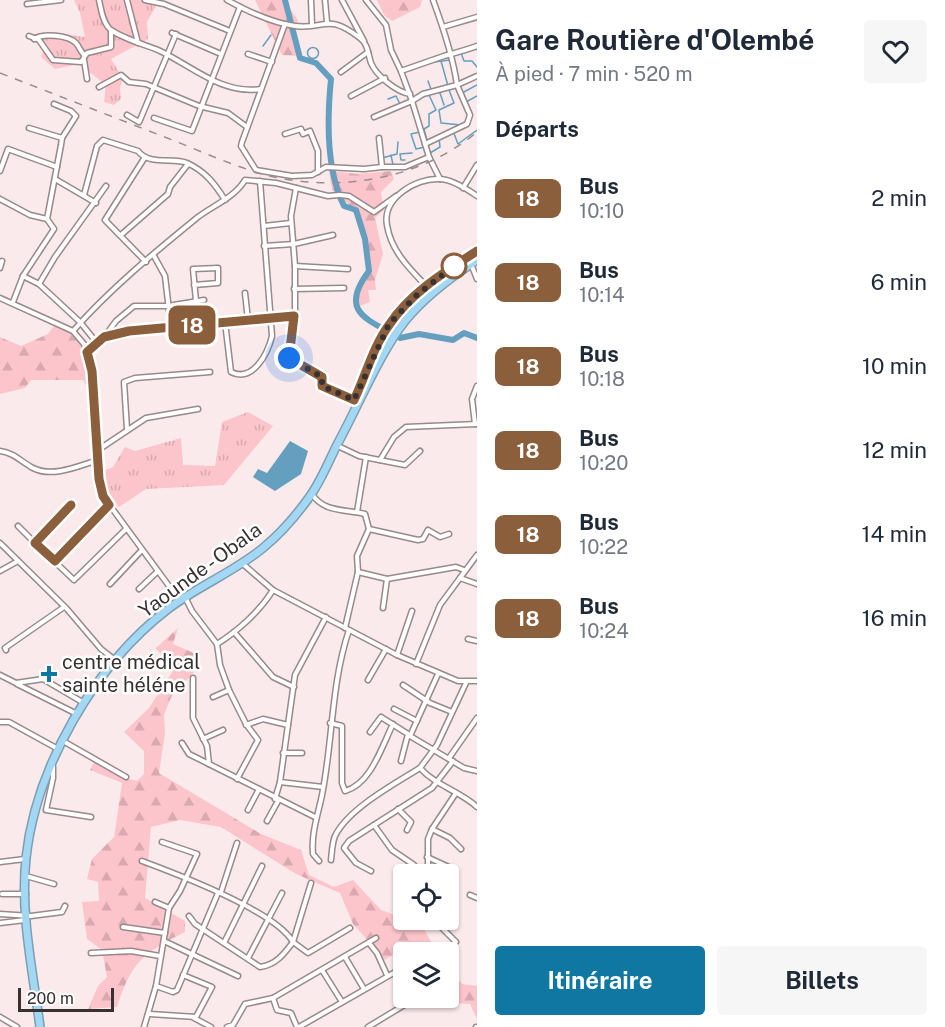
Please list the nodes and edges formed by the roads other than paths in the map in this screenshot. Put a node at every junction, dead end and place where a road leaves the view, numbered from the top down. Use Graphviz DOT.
graph roads {
  1 [pos="61,0"];
  2 [pos="99,0"];
  3 [pos="127,0"];
  4 [pos="145,0"];
  5 [pos="227,0"];
  6 [pos="311,0"];
  7 [pos="325,0"];
  8 [pos="342,0"];
  9 [pos="366,0"];
  10 [pos="434,0"];
  11 [pos="53,1"];
  12 [pos="27,4"];
  13 [pos="240,7"];
  14 [pos="477,17"];
  15 [pos="327,22"];
  16 [pos="285,24"];
  17 [pos="312,24"];
  18 [pos="443,27"];
  19 [pos="111,31"];
  20 [pos="230,31"];
  21 [pos="29,36"];
  22 [pos="34,39"];
  23 [pos="364,42"];
  24 [pos="138,44"];
  25 [pos="477,45"];
  26 [pos="369,52"];
  27 [pos="165,54"];
  28 [pos="221,54"];
  29 [pos="248,54"];
  30 [pos="449,54"];
  31 [pos="84,57"];
  32 [pos="272,62"];
  33 [pos="401,71"];
  34 [pos="341,72"];
  35 [pos="477,76"];
  36 [pos="87,78"];
  37 [pos="385,78"];
  38 [pos="210,79"];
  39 [pos="457,85"];
  40 [pos="153,86"];
  41 [pos="99,87"];
  42 [pos="261,89"];
  43 [pos="410,94"];
  44 [pos="351,96"];
  45 [pos="412,101"];
  46 [pos="54,104"];
  47 [pos="199,106"];
  48 [pos="127,115"];
  49 [pos="374,117"];
  50 [pos="154,118"];
  51 [pos="247,127"];
  52 [pos="28,128"];
  53 [pos="285,134"];
  54 [pos="62,138"];
  55 [pos="379,138"];
  56 [pos="425,144"];
  57 [pos="145,156"];
  58 [pos="429,157"];
  59 [pos="188,164"];
  60 [pos="477,165"];
  61 [pos="57,166"];
  62 [pos="382,167"];
  63 [pos="0,171"];
  64 [pos="318,172"];
  65 [pos="55,179"];
  66 [pos="440,179"];
  67 [pos="260,181"];
  68 [pos="106,186"];
  69 [pos="296,188"];
  70 [pos="463,188"];
  71 [pos="84,195"];
  72 [pos="396,196"];
  73 [pos="477,196"];
  74 [pos="0,199"];
  75 [pos="225,200"];
  76 [pos="96,203"];
  77 [pos="47,219"];
  78 [pos="291,223"];
  79 [pos="264,226"];
  80 [pos="122,234"];
  81 [pos="333,235"];
  82 [pos="294,244"];
  83 [pos="264,246"];
  84 [pos="477,251"];
  85 [pos="154,256"];
  86 [pos="2,261"];
  87 [pos="146,262"];
  88 [pos="474,262"];
  89 [pos="296,266"];
  90 [pos="0,268"];
  91 [pos="348,268"];
  92 [pos="23,276"];
  93 [pos="477,279"];
  94 [pos="39,284"];
  95 [pos="194,285"];
  96 [pos="427,286"];
  97 [pos="344,288"];
  98 [pos="294,290"];
  99 [pos="245,293"];
  100 [pos="433,293"];
  101 [pos="0,298"];
  102 [pos="204,300"];
  103 [pos="196,301"];
  104 [pos="13,302"];
  105 [pos="168,306"];
  106 [pos="294,316"];
  107 [pos="271,319"];
  108 [pos="248,320"];
  109 [pos="80,322"];
  110 [pos="225,322"];
  111 [pos="171,327"];
  112 [pos="74,330"];
  113 [pos="104,337"];
  114 [pos="97,343"];
  115 [pos="87,352"];
  116 [pos="210,372"];
  117 [pos="477,386"];
  118 [pos="357,400"];
  119 [pos="198,409"];
  120 [pos="476,424"];
  121 [pos="127,429"];
  122 [pos="337,445"];
  123 [pos="98,450"];
  124 [pos="0,451"];
  125 [pos="420,451"];
  126 [pos="366,457"];
  127 [pos="98,460"];
  128 [pos="380,460"];
  129 [pos="312,494"];
  130 [pos="71,505"];
  131 [pos="109,505"];
  132 [pos="357,512"];
  133 [pos="18,526"];
  134 [pos="126,529"];
  135 [pos="369,529"];
  136 [pos="450,534"];
  137 [pos="0,543"];
  138 [pos="35,543"];
  139 [pos="141,551"];
  140 [pos="476,557"];
  141 [pos="18,561"];
  142 [pos="55,561"];
  143 [pos="243,563"];
  144 [pos="464,570"];
  145 [pos="0,571"];
  146 [pos="158,572"];
  147 [pos="358,572"];
  148 [pos="460,578"];
  149 [pos="387,579"];
  150 [pos="110,584"];
  151 [pos="477,584"];
  152 [pos="139,589"];
  153 [pos="273,590"];
  154 [pos="182,599"];
  155 [pos="64,607"];
  156 [pos="383,608"];
  157 [pos="412,611"];
  158 [pos="326,617"];
  159 [pos="347,629"];
  160 [pos="234,632"];
  161 [pos="468,639"];
  162 [pos="477,641"];
  163 [pos="217,644"];
  164 [pos="386,649"];
  165 [pos="6,650"];
  166 [pos="397,655"];
  167 [pos="115,660"];
  168 [pos="416,664"];
  169 [pos="438,674"];
  170 [pos="0,675"];
  171 [pos="193,678"];
  172 [pos="368,680"];
  173 [pos="477,682"];
  174 [pos="16,683"];
  175 [pos="466,683"];
  176 [pos="403,685"];
  177 [pos="294,687"];
  178 [pos="229,690"];
  179 [pos="213,697"];
  180 [pos="426,700"];
  181 [pos="84,703"];
  182 [pos="394,709"];
  183 [pos="452,712"];
  184 [pos="78,714"];
  185 [pos="477,718"];
  186 [pos="417,721"];
  187 [pos="0,722"];
  188 [pos="330,723"];
  189 [pos="288,724"];
  190 [pos="393,724"];
  191 [pos="246,725"];
  192 [pos="476,727"];
  193 [pos="223,730"];
  194 [pos="369,732"];
  195 [pos="410,736"];
  196 [pos="203,739"];
  197 [pos="63,741"];
  198 [pos="182,743"];
  199 [pos="59,749"];
  200 [pos="434,749"];
  201 [pos="283,753"];
  202 [pos="302,753"];
  203 [pos="451,759"];
  204 [pos="401,761"];
  205 [pos="52,763"];
  206 [pos="209,764"];
  207 [pos="420,768"];
  208 [pos="477,771"];
  209 [pos="126,777"];
  210 [pos="237,779"];
  211 [pos="280,782"];
  212 [pos="437,782"];
  213 [pos="322,787"];
  214 [pos="259,789"];
  215 [pos="456,793"];
  216 [pos="276,800"];
  217 [pos="477,807"];
  218 [pos="398,809"];
  219 [pos="248,810"];
  220 [pos="91,817"];
  221 [pos="315,817"];
  222 [pos="267,821"];
  223 [pos="374,825"];
  224 [pos="432,829"];
  225 [pos="407,830"];
  226 [pos="162,842"];
  227 [pos="237,843"];
  228 [pos="462,849"];
  229 [pos="427,857"];
  230 [pos="26,859"];
  231 [pos="331,860"];
  232 [pos="142,861"];
  233 [pos="319,861"];
  234 [pos="0,862"];
  235 [pos="413,864"];
  236 [pos="428,864"];
  237 [pos="442,864"];
  238 [pos="262,866"];
  239 [pos="371,871"];
  240 [pos="26,876"];
  241 [pos="186,878"];
  242 [pos="311,883"];
  243 [pos="54,884"];
  244 [pos="220,893"];
  245 [pos="282,893"];
  246 [pos="2,894"];
  247 [pos="26,894"];
  248 [pos="470,895"];
  249 [pos="477,898"];
  250 [pos="155,902"];
  251 [pos="65,906"];
  252 [pos="244,906"];
  253 [pos="169,908"];
  254 [pos="0,914"];
  255 [pos="189,916"];
  256 [pos="26,917"];
  257 [pos="267,920"];
  258 [pos="0,923"];
  259 [pos="123,927"];
  260 [pos="350,928"];
  261 [pos="202,929"];
  262 [pos="444,930"];
  263 [pos="165,933"];
  264 [pos="376,938"];
  265 [pos="164,941"];
  266 [pos="293,942"];
  267 [pos="456,942"];
  268 [pos="369,943"];
  269 [pos="224,944"];
  270 [pos="91,953"];
  271 [pos="192,953"];
  272 [pos="160,956"];
  273 [pos="345,957"];
  274 [pos="247,958"];
  275 [pos="322,970"];
  276 [pos="393,973"];
  277 [pos="183,975"];
  278 [pos="387,975"];
  279 [pos="238,976"];
  280 [pos="156,986"];
  281 [pos="364,989"];
  282 [pos="273,998"];
  283 [pos="342,1002"];
  284 [pos="399,1008"];
  285 [pos="150,1014"];
  286 [pos="0,1017"];
  287 [pos="194,1018"];
  288 [pos="17,1027"];
  289 [pos="40,1027"];
  290 [pos="144,1027"];
  291 [pos="211,1027"];
  292 [pos="227,1027"];
  293 [pos="298,1027"];
  294 [pos="368,1027"];
  1 -- 11 [label="street"];
  2 -- 19 [label="street"];
  3 -- 24 [label="street"];
  4 -- 20 [label="street"];
  5 -- 13 [label="street"];
  6 -- 17 [label="street"];
  7 -- 15 [label="street"];
  8 -- 23 [label="street"];
  9 -- 33 [label="street"];
  10 -- 18 [label="street"];
  11 -- 12 [label="street"];
  13 -- 16 [label="street"];
  13 -- 20 [label="street"];
  14 -- 18 [label="street"];
  15 -- 17 [label="street"];
  15 -- 23 [label="street"];
  16 -- 17 [label="street"];
  16 -- 32 [label="street"];
  18 -- 30 [label="street"];
  19 -- 24 [label="street"];
  19 -- 31 [label="street"];
  20 -- 28 [label="street"];
  21 -- 22 [label="street"];
  22 -- 31 [label="street"];
  22 -- 31 [label="street"];
  23 -- 26 [label="street"];
  24 -- 27 [label="street"];
  25 -- 30 [label="street"];
  26 -- 34 [label="street"];
  26 -- 37 [label="street"];
  27 -- 28 [label="street"];
  27 -- 38 [label="street"];
  27 -- 40 [label="street"];
  28 -- 38 [label="street"];
  29 -- 32 [label="street"];
  30 -- 33 [label="street"];
  30 -- 39 [label="street"];
  31 -- 36 [label="street"];
  32 -- 42 [label="street"];
  33 -- 43 [label="street"];
  35 -- 39 [label="street"];
  37 -- 43 [label="street"];
  37 -- 44 [label="street"];
  38 -- 42 [label="street"];
  38 -- 47 [label="street"];
  39 -- 45 [label="street"];
  39 -- 56 [label="street"];
  40 -- 41 [label="street"];
  40 -- 47 [label="street"];
  40 -- 48 [label="street"];
  42 -- 51 [label="street"];
  43 -- 45 [label="street"];
  45 -- 49 [label="street"];
  45 -- 56 [label="street"];
  46 -- 54 [label="street"];
  47 -- 50 [label="street"];
  47 -- 51 [label="street"];
  51 -- 64 [label="street"];
  52 -- 54 [label="street"];
  53 -- 64 [label="street"];
  54 -- 61 [label="street"];
  55 -- 62 [label="street"];
  56 -- 58 [label="street"];
  57 -- 59 [label="street"];
  57 -- 71 [label="street"];
  57 -- 80 [label="street"];
  58 -- 62 [label="street"];
  58 -- 66 [label="street"];
  59 -- 75 [label="street"];
  59 -- 80 [label="street"];
  60 -- 70 [label="street"];
  61 -- 63 [label="street"];
  61 -- 65 [label="street"];
  62 -- 64 [label="street"];
  65 -- 71 [label="street"];
  65 -- 77 [label="street"];
  66 -- 70 [label="street"];
  66 -- 72 [label="street"];
  67 -- 69 [label="street"];
  67 -- 75 [label="street"];
  67 -- 79 [label="street"];
  68 -- 76 [label="street"];
  69 -- 72 [label="street"];
  69 -- 78 [label="street"];
  70 -- 73 [label="street"];
  71 -- 76 [label="street"];
  72 -- 96 [label="street"];
  74 -- 77 [label="street"];
  75 -- 85 [label="street"];
  76 -- 94 [label="street"];
  77 -- 92 [label="street"];
  78 -- 79 [label="street"];
  78 -- 82 [label="street"];
  79 -- 83 [label="street"];
  80 -- 87 [label="street"];
  81 -- 82 [label="street"];
  82 -- 83 [label="street"];
  82 -- 89 [label="street"];
  83 -- 107 [label="street"];
  84 -- 96 [label="street"];
  85 -- 87 [label="street"];
  85 -- 105 [label="street"];
  86 -- 90 [label="street"];
  87 -- 109 [label="street"];
  88 -- 93 [label="street"];
  88 -- 100 [label="highway, Yaounde - Obala"];
  89 -- 91 [label="street"];
  89 -- 98 [label="street"];
  92 -- 94 [label="street"];
  92 -- 104 [label="street"];
  94 -- 109 [label="street"];
  95 -- 95 [label="street"];
  95 -- 103 [label="street"];
  96 -- 100 [label="street"];
  96 -- 118 [label="street"];
  97 -- 98 [label="street"];
  98 -- 106 [label="street"];
  99 -- 108 [label="street"];
  100 -- 118 [label="highway, Yaounde - Obala"];
  101 -- 104 [label="street"];
  102 -- 103 [label="street"];
  103 -- 105 [label="street"];
  104 -- 112 [label="street"];
  105 -- 111 [label="street"];
  105 -- 113 [label="street"];
  106 -- 107 [label="street"];
  106 -- 118 [label="street"];
  107 -- 108 [label="street"];
  107 -- 110 [label="street"];
  108 -- 110 [label="street"];
  109 -- 112 [label="street"];
  109 -- 114 [label="street"];
  110 -- 111 [label="street"];
  111 -- 113 [label="street"];
  112 -- 115 [label="street"];
  113 -- 114 [label="street"];
  114 -- 115 [label="street"];
  115 -- 123 [label="street"];
  116 -- 121 [label="street"];
  117 -- 120 [label="street"];
  118 -- 122 [label="highway, Yaounde - Obala"];
  119 -- 121 [label="street"];
  120 -- 128 [label="street"];
  121 -- 123 [label="street"];
  122 -- 126 [label="street"];
  122 -- 129 [label="highway, Yaounde - Obala"];
  123 -- 127 [label="street"];
  124 -- 127 [label="street"];
  125 -- 128 [label="street"];
  126 -- 128 [label="street"];
  126 -- 132 [label="street"];
  127 -- 131 [label="street"];
  129 -- 132 [label="street"];
  129 -- 143 [label="highway, Yaounde - Obala"];
  130 -- 138 [label="street"];
  131 -- 134 [label="street"];
  131 -- 142 [label="street"];
  132 -- 135 [label="street"];
  133 -- 138 [label="street"];
  134 -- 139 [label="street"];
  134 -- 142 [label="street"];
  135 -- 136 [label="street"];
  135 -- 147 [label="street"];
  137 -- 141 [label="street"];
  138 -- 142 [label="street"];
  139 -- 146 [label="street"];
  139 -- 150 [label="street"];
  140 -- 144 [label="street"];
  141 -- 145 [label="street"];
  141 -- 155 [label="street"];
  143 -- 153 [label="street"];
  143 -- 154 [label="highway, Yaounde - Obala"];
  144 -- 148 [label="street"];
  144 -- 149 [label="street"];
  146 -- 152 [label="street"];
  146 -- 154 [label="street"];
  147 -- 149 [label="street"];
  147 -- 159 [label="street"];
  148 -- 151 [label="street"];
  148 -- 168 [label="street"];
  149 -- 156 [label="street"];
  153 -- 158 [label="street"];
  153 -- 160 [label="street"];
  154 -- 163 [label="street"];
  154 -- 167 [label="highway, Yaounde - Obala"];
  155 -- 165 [label="street"];
  155 -- 167 [label="street"];
  157 -- 166 [label="street"];
  158 -- 159 [label="street"];
  158 -- 177 [label="street"];
  159 -- 164 [label="street"];
  159 -- 188 [label="street"];
  160 -- 163 [label="street"];
  160 -- 177 [label="street"];
  161 -- 162 [label="street"];
  163 -- 178 [label="street"];
  164 -- 166 [label="street"];
  164 -- 172 [label="street"];
  166 -- 168 [label="street"];
  167 -- 181 [label="highway, Yaounde - Obala"];
  168 -- 169 [label="street"];
  169 -- 175 [label="street"];
  169 -- 180 [label="street"];
  170 -- 174 [label="street"];
  171 -- 196 [label="street"];
  173 -- 175 [label="street"];
  174 -- 181 [label="street"];
  174 -- 184 [label="street"];
  175 -- 183 [label="street"];
  176 -- 180 [label="street"];
  177 -- 189 [label="street"];
  178 -- 179 [label="street"];
  178 -- 191 [label="street"];
  180 -- 183 [label="street"];
  180 -- 186 [label="street"];
  181 -- 184 [label="highway, Yaounde - Obala"];
  182 -- 186 [label="street"];
  183 -- 200 [label="street"];
  184 -- 197 [label="highway, Yaounde - Obala"];
  185 -- 192 [label="street"];
  186 -- 195 [label="street"];
  187 -- 199 [label="street"];
  188 -- 190 [label="street"];
  188 -- 213 [label="street"];
  189 -- 191 [label="street"];
  189 -- 201 [label="street"];
  190 -- 194 [label="street"];
  190 -- 195 [label="street"];
  191 -- 210 [label="street"];
  192 -- 203 [label="street"];
  193 -- 196 [label="street"];
  195 -- 200 [label="street"];
  195 -- 204 [label="street"];
  196 -- 206 [label="street"];
  197 -- 199 [label="highway, Yaounde - Obala"];
  197 -- 209 [label="street"];
  198 -- 206 [label="street"];
  199 -- 205 [label="highway, Yaounde - Obala"];
  200 -- 203 [label="street"];
  200 -- 207 [label="street"];
  201 -- 202 [label="street"];
  201 -- 211 [label="street"];
  203 -- 208 [label="street"];
  203 -- 212 [label="street"];
  205 -- 220 [label="street"];
  205 -- 230 [label="highway, Yaounde - Obala"];
  206 -- 210 [label="street"];
  207 -- 212 [label="street"];
  207 -- 231 [label="street"];
  210 -- 214 [label="street"];
  211 -- 213 [label="street"];
  211 -- 216 [label="street"];
  212 -- 215 [label="street"];
  212 -- 218 [label="street"];
  213 -- 221 [label="street"];
  214 -- 216 [label="street"];
  214 -- 219 [label="street"];
  215 -- 217 [label="street"];
  215 -- 224 [label="street"];
  216 -- 221 [label="street"];
  216 -- 222 [label="street"];
  218 -- 223 [label="street"];
  218 -- 225 [label="street"];
  221 -- 233 [label="street"];
  223 -- 235 [label="street"];
  223 -- 239 [label="street"];
  224 -- 228 [label="street"];
  224 -- 229 [label="street"];
  226 -- 241 [label="street"];
  227 -- 244 [label="street"];
  229 -- 236 [label="street"];
  229 -- 237 [label="street"];
  230 -- 234 [label="street"];
  230 -- 240 [label="highway, Yaounde - Obala"];
  232 -- 241 [label="street"];
  238 -- 252 [label="street"];
  240 -- 243 [label="street"];
  240 -- 247 [label="highway, Yaounde - Obala"];
  241 -- 244 [label="street"];
  241 -- 253 [label="street"];
  242 -- 266 [label="street"];
  244 -- 252 [label="street"];
  244 -- 261 [label="street"];
  245 -- 257 [label="street"];
  246 -- 247 [label="street"];
  247 -- 256 [label="highway, Yaounde - Obala"];
  248 -- 249 [label="street"];
  250 -- 253 [label="street"];
  251 -- 256 [label="street"];
  252 -- 257 [label="street"];
  252 -- 269 [label="street"];
  253 -- 263 [label="street"];
  254 -- 256 [label="street"];
  255 -- 261 [label="street"];
  256 -- 258 [label="street"];
  256 -- 289 [label="highway, Yaounde - Obala"];
  257 -- 266 [label="street"];
  257 -- 274 [label="street"];
  259 -- 263 [label="street"];
  260 -- 266 [label="street"];
  261 -- 269 [label="street"];
  261 -- 271 [label="street"];
  262 -- 267 [label="street"];
  263 -- 265 [label="street"];
  264 -- 268 [label="street"];
  265 -- 271 [label="street"];
  265 -- 272 [label="street"];
  266 -- 274 [label="street"];
  268 -- 273 [label="street"];
  268 -- 278 [label="street"];
  269 -- 274 [label="street"];
  270 -- 272 [label="street"];
  271 -- 277 [label="street"];
  271 -- 279 [label="street"];
  272 -- 280 [label="street"];
  273 -- 275 [label="street"];
  273 -- 281 [label="street"];
  275 -- 282 [label="street"];
  275 -- 283 [label="street"];
  276 -- 278 [label="street"];
  277 -- 280 [label="street"];
  277 -- 287 [label="street"];
  278 -- 281 [label="street"];
  280 -- 285 [label="street"];
  281 -- 283 [label="street"];
  282 -- 292 [label="street"];
  282 -- 293 [label="street"];
  283 -- 293 [label="street"];
  284 -- 294 [label="street"];
  285 -- 287 [label="street"];
  285 -- 290 [label="street"];
  286 -- 288 [label="street"];
  287 -- 291 [label="street"];
}
